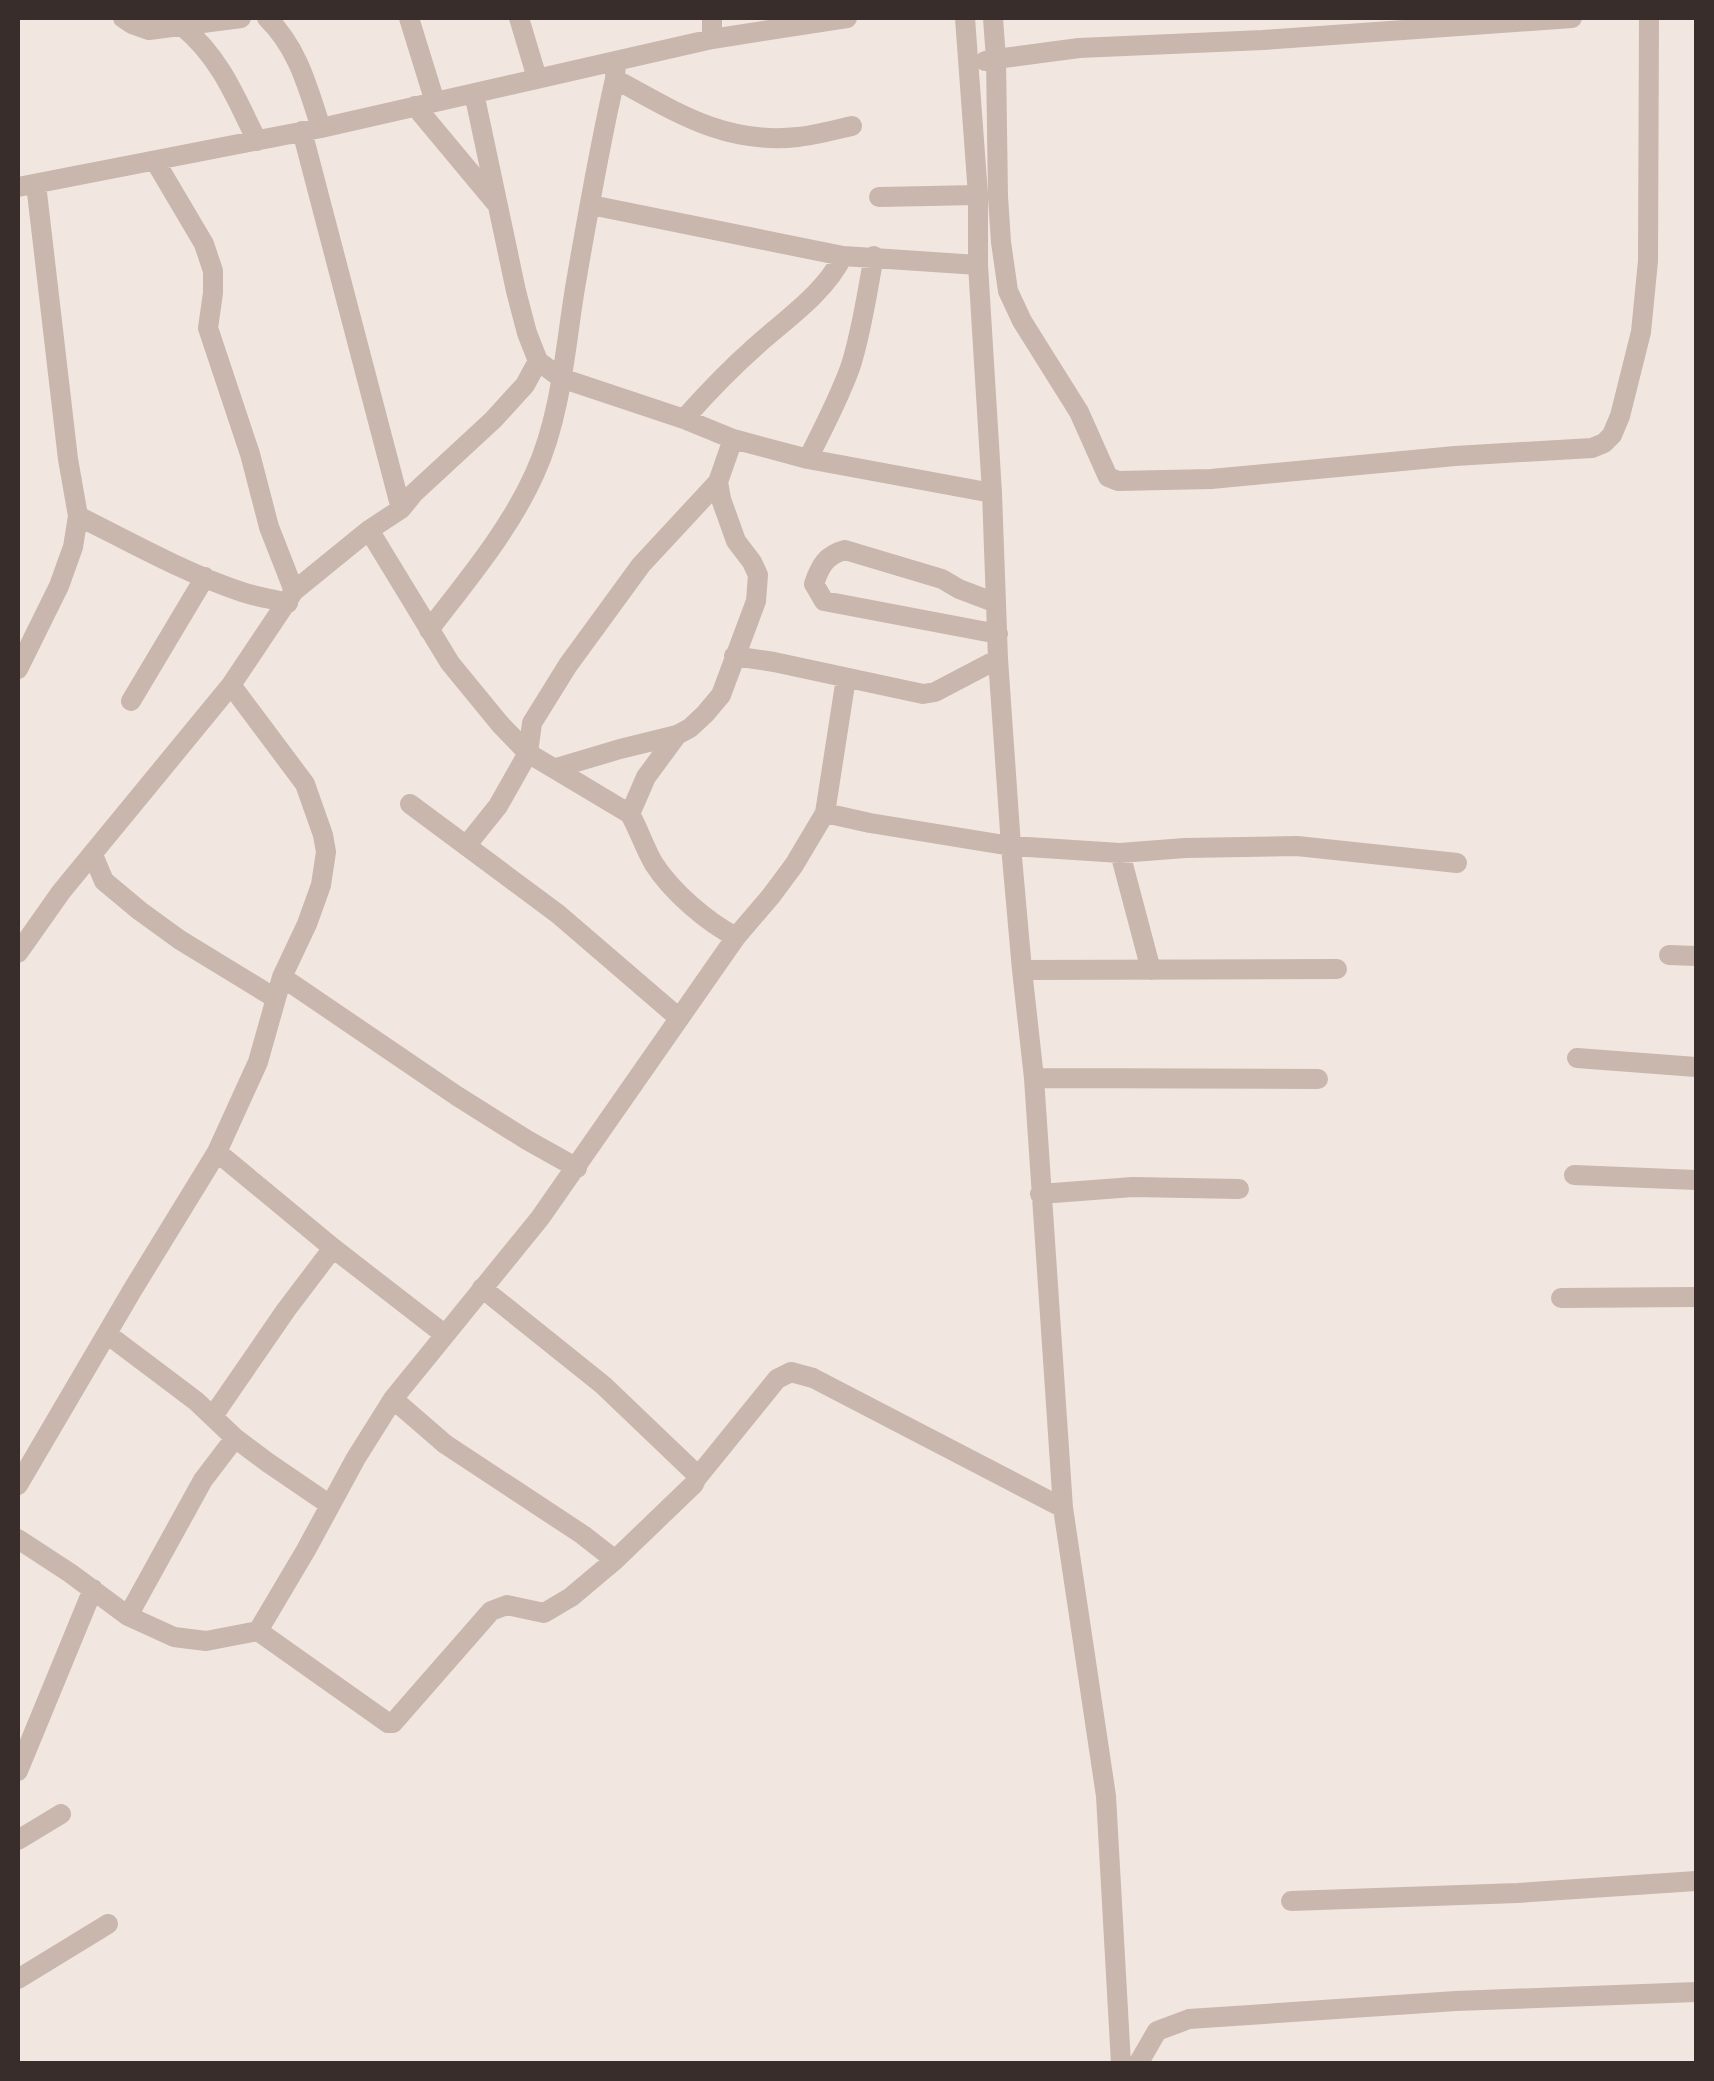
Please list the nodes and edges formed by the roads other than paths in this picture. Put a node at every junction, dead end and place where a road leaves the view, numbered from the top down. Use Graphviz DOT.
graph roads {
  1 [pos="123,18"];
  2 [pos="241,18"];
  3 [pos="267,18"];
  4 [pos="409,18"];
  5 [pos="520,18"];
  6 [pos="847,18"];
  7 [pos="965,18"];
  8 [pos="994,18"];
  9 [pos="1572,18"];
  10 [pos="1649,18"];
  11 [pos="182,26"];
  12 [pos="712,28"];
  13 [pos="996,59"];
  14 [pos="968,63"];
  15 [pos="616,70"];
  16 [pos="536,78"];
  17 [pos="474,92"];
  18 [pos="425,104"];
  19 [pos="852,126"];
  20 [pos="311,130"];
  21 [pos="257,141"];
  22 [pos="155,161"];
  23 [pos="27,185"];
  24 [pos="978,195"];
  25 [pos="879,196"];
  26 [pos="496,204"];
  27 [pos="591,205"];
  28 [pos="843,256"];
  29 [pos="874,256"];
  30 [pos="978,265"];
  31 [pos="538,361"];
  32 [pos="561,378"];
  33 [pos="684,419"];
  34 [pos="733,439"];
  35 [pos="808,459"];
  36 [pos="718,482"];
  37 [pos="992,493"];
  38 [pos="402,509"];
  39 [pos="78,516"];
  40 [pos="369,530"];
  41 [pos="206,577"];
  42 [pos="291,597"];
  43 [pos="996,603"];
  44 [pos="429,630"];
  45 [pos="998,634"];
  46 [pos="734,656"];
  47 [pos="998,660"];
  48 [pos="18,670"];
  49 [pos="846,678"];
  50 [pos="231,685"];
  51 [pos="131,701"];
  52 [pos="677,735"];
  53 [pos="528,753"];
  54 [pos="556,768"];
  55 [pos="410,804"];
  56 [pos="825,813"];
  57 [pos="630,814"];
  58 [pos="466,846"];
  59 [pos="1012,846"];
  60 [pos="1120,854"];
  61 [pos="93,855"];
  62 [pos="1456,863"];
  63 [pos="736,937"];
  64 [pos="18,953"];
  65 [pos="1669,955"];
  66 [pos="1696,956"];
  67 [pos="1336,969"];
  68 [pos="1022,970"];
  69 [pos="1151,970"];
  70 [pos="282,977"];
  71 [pos="274,998"];
  72 [pos="679,1018"];
  73 [pos="1577,1058"];
  74 [pos="1696,1067"];
  75 [pos="1034,1078"];
  76 [pos="1318,1079"];
  77 [pos="217,1152"];
  78 [pos="577,1168"];
  79 [pos="1574,1175"];
  80 [pos="1696,1180"];
  81 [pos="1240,1189"];
  82 [pos="1040,1194"];
  83 [pos="334,1248"];
  84 [pos="482,1288"];
  85 [pos="1696,1297"];
  86 [pos="1561,1298"];
  87 [pos="107,1334"];
  88 [pos="444,1334"];
  89 [pos="393,1399"];
  90 [pos="214,1416"];
  91 [pos="236,1438"];
  92 [pos="696,1479"];
  93 [pos="18,1485"];
  94 [pos="330,1505"];
  95 [pos="1063,1508"];
  96 [pos="18,1539"];
  97 [pos="615,1560"];
  98 [pos="93,1590"];
  99 [pos="128,1616"];
  100 [pos="258,1632"];
  101 [pos="18,1772"];
  102 [pos="61,1814"];
  103 [pos="18,1840"];
  104 [pos="1696,1881"];
  105 [pos="1291,1901"];
  106 [pos="108,1924"];
  107 [pos="18,1979"];
  108 [pos="1696,1992"];
  109 [pos="1122,2064"];
  110 [pos="1138,2064"];
  1 -- 11 [label="street"];
  2 -- 11 [label="street"];
  3 -- 20 [label="street"];
  4 -- 18 [label="street"];
  5 -- 16 [label="street"];
  6 -- 12 [label="street"];
  7 -- 14 [label="street"];
  8 -- 13 [label="street"];
  9 -- 13 [label="street"];
  10 -- 13 [label="street"];
  11 -- 21 [label="street"];
  12 -- 15 [label="street"];
  13 -- 14 [label="street"];
  14 -- 24 [label="street"];
  15 -- 16 [label="street"];
  15 -- 19 [label="street"];
  15 -- 27 [label="street"];
  16 -- 17 [label="street"];
  17 -- 18 [label="street"];
  17 -- 26 [label="street"];
  18 -- 20 [label="street"];
  18 -- 26 [label="street"];
  20 -- 21 [label="street"];
  20 -- 38 [label="street"];
  21 -- 22 [label="street"];
  22 -- 23 [label="street"];
  22 -- 42 [label="street"];
  23 -- 39 [label="street"];
  24 -- 25 [label="street"];
  24 -- 30 [label="street"];
  26 -- 31 [label="street"];
  27 -- 28 [label="street"];
  27 -- 32 [label="street"];
  28 -- 29 [label="street"];
  28 -- 33 [label="street"];
  29 -- 30 [label="street"];
  29 -- 35 [label="street"];
  30 -- 37 [label="street"];
  31 -- 32 [label="street"];
  31 -- 38 [label="street"];
  32 -- 33 [label="street"];
  32 -- 44 [label="street"];
  33 -- 34 [label="street"];
  34 -- 35 [label="street"];
  34 -- 36 [label="street"];
  35 -- 37 [label="street"];
  36 -- 46 [label="street"];
  36 -- 53 [label="street"];
  37 -- 43 [label="street"];
  38 -- 40 [label="street"];
  39 -- 41 [label="street"];
  39 -- 48 [label="street"];
  40 -- 42 [label="street"];
  40 -- 44 [label="street"];
  41 -- 42 [label="street"];
  41 -- 51 [label="street"];
  42 -- 50 [label="street"];
  43 -- 45 [label="street"];
  43 -- 45 [label="street"];
  44 -- 53 [label="street"];
  45 -- 47 [label="street"];
  46 -- 49 [label="street"];
  46 -- 52 [label="street"];
  47 -- 49 [label="street"];
  47 -- 59 [label="street"];
  49 -- 56 [label="street"];
  50 -- 61 [label="street"];
  50 -- 70 [label="street"];
  52 -- 54 [label="street"];
  52 -- 57 [label="street"];
  53 -- 54 [label="street"];
  53 -- 58 [label="street"];
  54 -- 57 [label="street"];
  55 -- 58 [label="street"];
  56 -- 59 [label="street"];
  56 -- 63 [label="street"];
  57 -- 63 [label="street"];
  58 -- 72 [label="street"];
  59 -- 60 [label="street"];
  59 -- 68 [label="street"];
  60 -- 62 [label="street"];
  60 -- 69 [label="street"];
  61 -- 64 [label="street"];
  61 -- 71 [label="street"];
  63 -- 72 [label="street"];
  65 -- 66 [label="street"];
  67 -- 69 [label="street"];
  68 -- 69 [label="street"];
  68 -- 75 [label="street"];
  70 -- 71 [label="street"];
  70 -- 78 [label="street"];
  71 -- 77 [label="street"];
  72 -- 78 [label="street"];
  73 -- 74 [label="street"];
  75 -- 76 [label="street"];
  75 -- 82 [label="street"];
  77 -- 83 [label="street"];
  77 -- 87 [label="street"];
  78 -- 84 [label="street"];
  79 -- 80 [label="street"];
  81 -- 82 [label="street"];
  82 -- 95 [label="street"];
  83 -- 88 [label="street"];
  83 -- 90 [label="street"];
  84 -- 88 [label="street"];
  84 -- 92 [label="street"];
  85 -- 86 [label="street"];
  87 -- 90 [label="street"];
  87 -- 93 [label="street"];
  88 -- 89 [label="street"];
  89 -- 94 [label="street"];
  89 -- 97 [label="street"];
  90 -- 91 [label="street"];
  91 -- 94 [label="street"];
  91 -- 99 [label="street"];
  92 -- 95 [label="street"];
  92 -- 97 [label="street"];
  94 -- 100 [label="street"];
  95 -- 109 [label="street"];
  96 -- 98 [label="street"];
  97 -- 100 [label="street"];
  98 -- 99 [label="street"];
  98 -- 101 [label="street"];
  99 -- 100 [label="street"];
  102 -- 103 [label="street"];
  104 -- 105 [label="street"];
  106 -- 107 [label="street"];
  108 -- 110 [label="street"];
}
